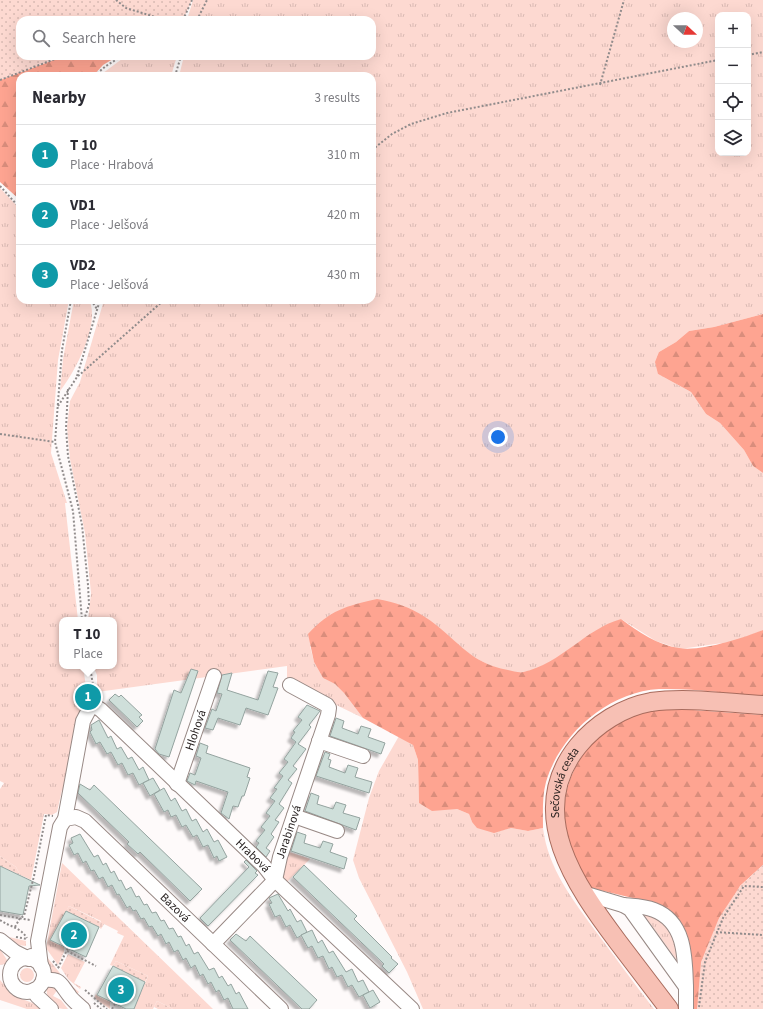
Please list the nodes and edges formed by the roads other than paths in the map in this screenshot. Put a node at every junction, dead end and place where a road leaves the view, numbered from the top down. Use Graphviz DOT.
graph roads {
  1 [pos="214,676"];
  2 [pos="290,685"];
  3 [pos="763,706"];
  4 [pos="319,741"];
  5 [pos="363,756"];
  6 [pos="177,784"];
  7 [pos="294,816"];
  8 [pos="65,820"];
  9 [pos="337,831"];
  10 [pos="275,880"];
  11 [pos="583,893"];
  12 [pos="623,905"];
  13 [pos="2,942"];
  14 [pos="38,943"];
  15 [pos="212,944"];
  16 [pos="29,959"];
  17 [pos="7,972"];
  18 [pos="42,973"];
  19 [pos="686,987"];
  20 [pos="82,998"];
  21 [pos="52,1009"];
  22 [pos="281,1009"];
  23 [pos="412,1009"];
  24 [pos="669,1009"];
  25 [pos="686,1009"];
  1 -- 6 [label="street, Hlohová"];
  2 -- 4 [label="street, Jarabinová"];
  3 -- 11 [label="main road, Sečovská cesta"];
  4 -- 5 [label="street"];
  4 -- 7 [label="street, Jarabinová"];
  6 -- 8 [label="street, Hrabová"];
  6 -- 10 [label="street, Hrabová"];
  7 -- 9 [label="street"];
  7 -- 10 [label="street, Jarabinová"];
  8 -- 14 [label="street"];
  8 -- 15 [label="street, Bazová"];
  10 -- 15 [label="street, Jarabinová"];
  10 -- 23 [label="street, Hrabová"];
  11 -- 12 [label="street"];
  11 -- 24 [label="main road, Sečovská cesta"];
  12 -- 19 [label="street"];
  12 -- 19 [label="street"];
  13 -- 16 [label="street"];
  13 -- 17 [label="street"];
  14 -- 16 [label="street"];
  14 -- 18 [label="street"];
  15 -- 22 [label="street, Bazová"];
  16 -- 17 [label="street"];
  16 -- 18 [label="street"];
  17 -- 18 [label="street"];
  18 -- 20 [label="street"];
  18 -- 21 [label="street"];
  19 -- 25 [label="street"];
}
